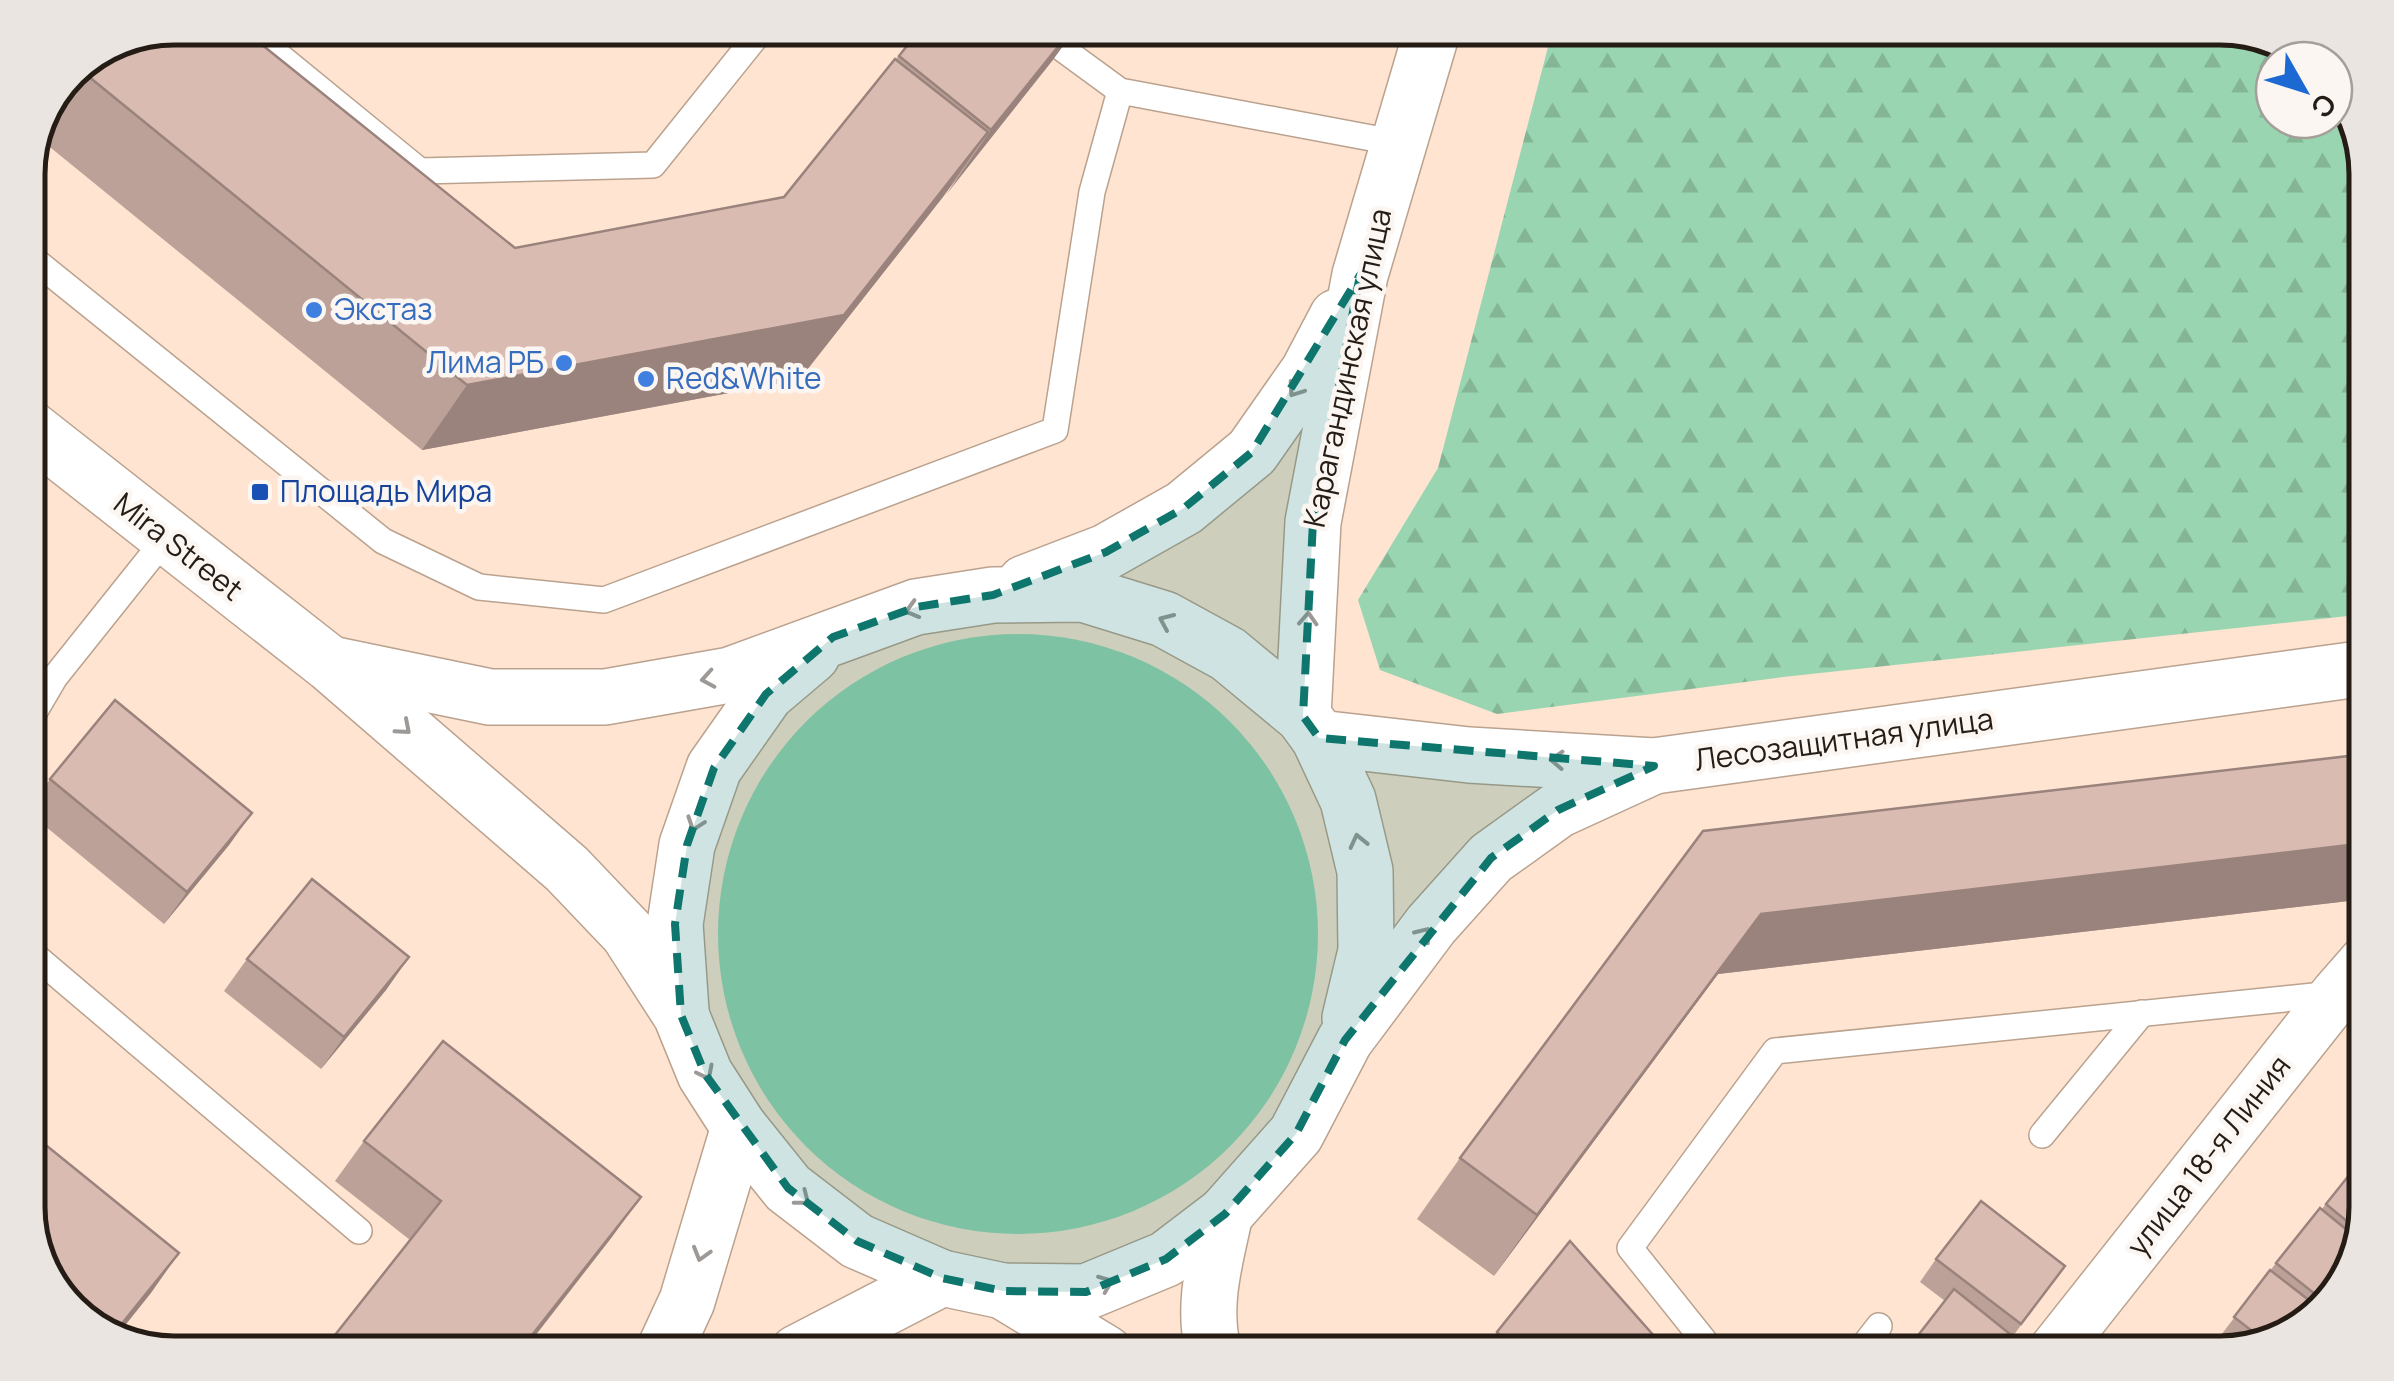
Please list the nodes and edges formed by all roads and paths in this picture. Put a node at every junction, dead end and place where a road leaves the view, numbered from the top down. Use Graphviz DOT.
graph roads {
  1 [pos="265,45"];
  2 [pos="749,45"];
  3 [pos="1057,45"];
  4 [pos="1428,45"];
  5 [pos="1120,92"];
  6 [pos="1398,143"];
  7 [pos="45,269"];
  8 [pos="1360,275"];
  9 [pos="45,442"];
  10 [pos="166,538"];
  11 [pos="993,596"];
  12 [pos="834,637"];
  13 [pos="330,664"];
  14 [pos="2349,670"];
  15 [pos="45,694"];
  16 [pos="1311,727"];
  17 [pos="1654,766"];
  18 [pos="45,964"];
  19 [pos="2349,978"];
  20 [pos="2349,981"];
  21 [pos="2142,1013"];
  22 [pos="681,1015"];
  23 [pos="1345,1040"];
  24 [pos="738,1126"];
  25 [pos="2042,1135"];
  26 [pos="1225,1214"];
  27 [pos="359,1231"];
  28 [pos="942,1278"];
  29 [pos="1003,1291"];
  30 [pos="1880,1326"];
  31 [pos="672,1336"];
  32 [pos="831,1336"];
  33 [pos="1076,1336"];
  34 [pos="1209,1336"];
  35 [pos="1700,1336"];
  36 [pos="1872,1336"];
  37 [pos="2067,1336"];
  1 -- 2 [label="lane"];
  3 -- 5 [label="lane"];
  4 -- 6 [label="main road, Карагандинская улица"];
  5 -- 6 [label="lane"];
  5 -- 7 [label="lane"];
  6 -- 8 [label="main road, Карагандинская улица"];
  8 -- 11 [label="main road, one-way"];
  16 -- 8 [label="main road, Карагандинская улица, one-way"];
  9 -- 10 [label="main road, Mira Street"];
  10 -- 13 [label="main road, Mira Street"];
  10 -- 15 [label="lane"];
  11 -- 12 [label="main road, one-way"];
  16 -- 11 [label="main road, one-way"];
  12 -- 13 [label="main road, one-way"];
  12 -- 22 [label="main road, one-way"];
  13 -- 22 [label="main road, Mira Street, one-way"];
  14 -- 17 [label="main road, Лесозащитная улица"];
  17 -- 16 [label="main road, Лесозащитная улица, one-way"];
  23 -- 16 [label="main road, one-way"];
  23 -- 17 [label="main road, one-way"];
  18 -- 27 [label="lane"];
  19 -- 21 [label="lane"];
  20 -- 37 [label="street, улица 18-я Линия"];
  21 -- 25 [label="lane"];
  21 -- 35 [label="lane"];
  22 -- 24 [label="main road, one-way"];
  23 -- 26 [label="main road"];
  24 -- 28 [label="main road, one-way"];
  24 -- 31 [label="main road, one-way"];
  29 -- 26 [label="main road, one-way"];
  26 -- 34 [label="main road"];
  28 -- 29 [label="main road"];
  28 -- 32 [label="main road"];
  29 -- 33 [label="main road"];
  30 -- 36 [label="lane"];
}
